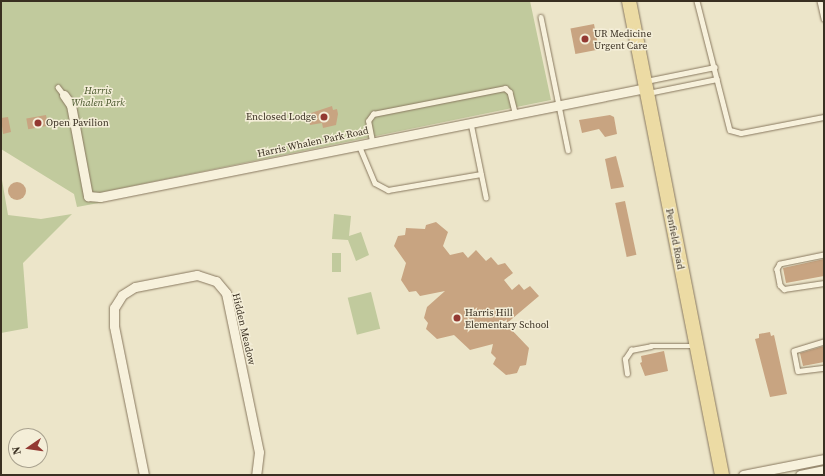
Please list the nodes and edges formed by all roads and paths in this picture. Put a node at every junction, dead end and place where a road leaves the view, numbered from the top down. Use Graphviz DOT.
graph roads {
  1 [pos="629,1"];
  2 [pos="697,1"];
  3 [pos="820,1"];
  4 [pos="541,17"];
  5 [pos="824,19"];
  6 [pos="714,67"];
  7 [pos="717,79"];
  8 [pos="58,87"];
  9 [pos="646,88"];
  10 [pos="64,95"];
  11 [pos="557,104"];
  12 [pos="515,112"];
  13 [pos="824,117"];
  14 [pos="471,121"];
  15 [pos="372,141"];
  16 [pos="358,143"];
  17 [pos="568,150"];
  18 [pos="481,174"];
  19 [pos="486,197"];
  20 [pos="824,255"];
  21 [pos="824,283"];
  22 [pos="824,342"];
  23 [pos="696,346"];
  24 [pos="824,368"];
  25 [pos="628,374"];
  26 [pos="824,460"];
  27 [pos="824,470"];
  28 [pos="144,475"];
  29 [pos="256,475"];
  30 [pos="722,475"];
  31 [pos="743,475"];
  32 [pos="800,475"];
  1 -- 9 [label="main road, Penfield Road"];
  2 -- 6 [label="lane"];
  3 -- 5 [label="lane"];
  4 -- 11 [label="lane"];
  6 -- 7 [label="lane"];
  6 -- 9 [label="lane"];
  7 -- 9 [label="lane"];
  7 -- 13 [label="lane"];
  8 -- 10 [label="lane"];
  9 -- 11 [label="street, Harris Whalen Park Road"];
  9 -- 23 [label="main road, Penfield Road"];
  10 -- 16 [label="street, Harris Whalen Park Road"];
  11 -- 12 [label="street, Harris Whalen Park Road"];
  11 -- 17 [label="lane"];
  12 -- 14 [label="street, Harris Whalen Park Road"];
  12 -- 15 [label="lane"];
  14 -- 15 [label="street, Harris Whalen Park Road"];
  14 -- 18 [label="lane"];
  15 -- 16 [label="street, Harris Whalen Park Road"];
  16 -- 18 [label="lane"];
  18 -- 19 [label="lane"];
  20 -- 21 [label="lane"];
  22 -- 24 [label="lane"];
  23 -- 25 [label="lane"];
  23 -- 30 [label="main road, Penfield Road"];
  26 -- 31 [label="street"];
  27 -- 32 [label="street"];
  28 -- 29 [label="street, Hidden Meadow"];
}
